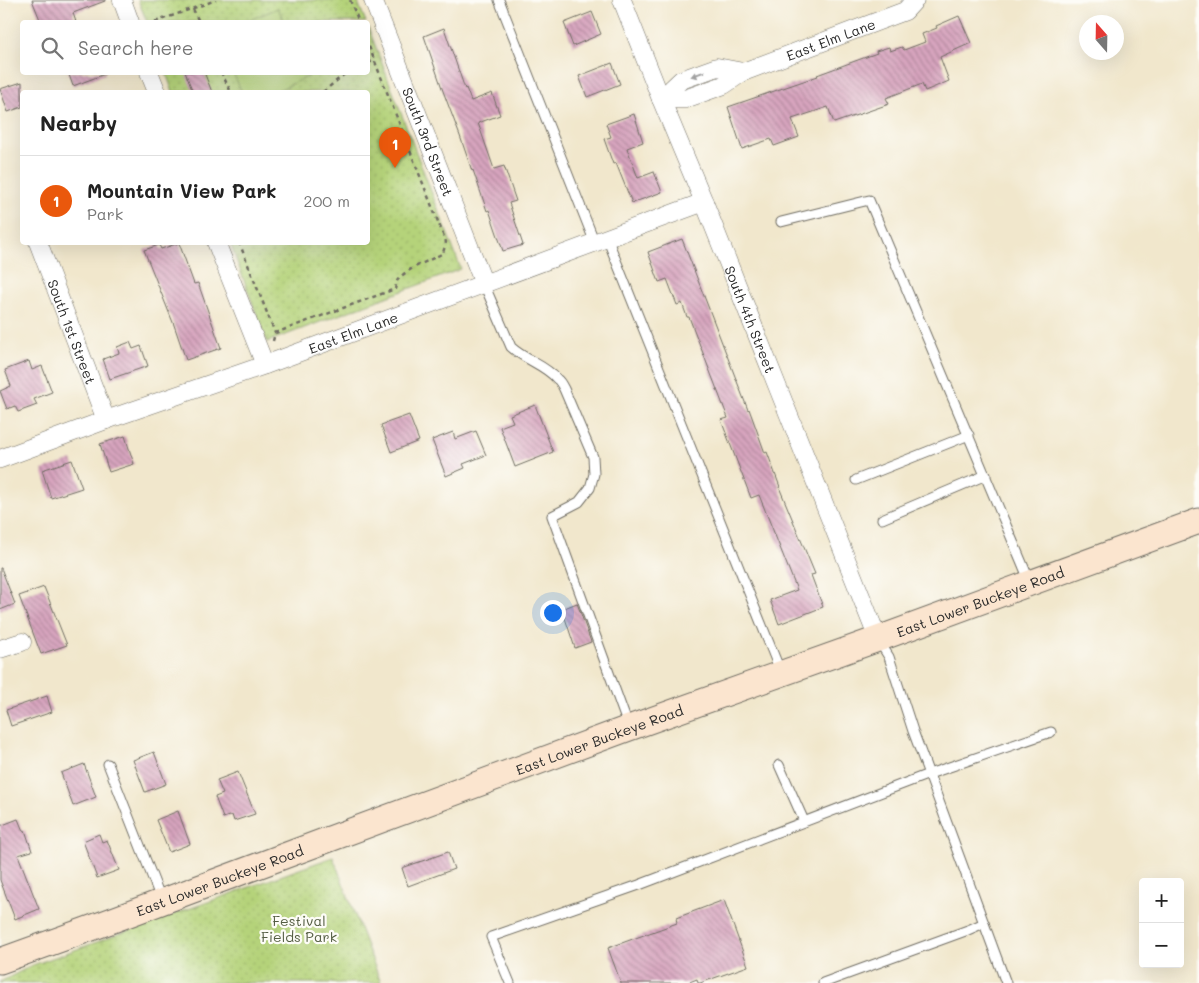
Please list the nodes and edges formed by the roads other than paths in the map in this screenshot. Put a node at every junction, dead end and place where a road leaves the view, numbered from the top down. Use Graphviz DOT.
graph roads {
  1 [pos="122,0"];
  2 [pos="373,0"];
  3 [pos="498,0"];
  4 [pos="622,0"];
  5 [pos="915,0"];
  6 [pos="129,20"];
  7 [pos="150,75"];
  8 [pos="156,90"];
  9 [pos="661,100"];
  10 [pos="704,202"];
  11 [pos="781,222"];
  12 [pos="601,240"];
  13 [pos="39,245"];
  14 [pos="217,245"];
  15 [pos="484,284"];
  16 [pos="265,365"];
  17 [pos="106,420"];
  18 [pos="969,435"];
  19 [pos="0,459"];
  20 [pos="986,475"];
  21 [pos="856,480"];
  22 [pos="882,519"];
  23 [pos="1199,521"];
  24 [pos="1030,583"];
  25 [pos="878,639"];
  26 [pos="22,642"];
  27 [pos="0,649"];
  28 [pos="781,673"];
  29 [pos="629,728"];
  30 [pos="1051,732"];
  31 [pos="108,764"];
  32 [pos="779,765"];
  33 [pos="929,774"];
  34 [pos="804,821"];
  35 [pos="162,902"];
  36 [pos="984,923"];
  37 [pos="0,961"];
  38 [pos="510,983"];
  39 [pos="823,983"];
  40 [pos="1006,983"];
  1 -- 6 [label="street"];
  2 -- 15 [label="street, South 3rd Street"];
  3 -- 12 [label="lane"];
  4 -- 9 [label="street, South 4th Street"];
  5 -- 9 [label="street, East Elm Lane"];
  7 -- 8 [label="street"];
  9 -- 10 [label="street, South 4th Street"];
  10 -- 12 [label="street, East Elm Lane"];
  10 -- 25 [label="street, South 4th Street"];
  11 -- 18 [label="lane"];
  12 -- 15 [label="street, East Elm Lane"];
  12 -- 28 [label="lane"];
  13 -- 17 [label="street, South 1st Street"];
  14 -- 16 [label="street"];
  15 -- 16 [label="street, East Elm Lane"];
  15 -- 29 [label="lane"];
  16 -- 17 [label="street, East Elm Lane"];
  17 -- 19 [label="street, East Elm Lane"];
  18 -- 20 [label="lane"];
  18 -- 21 [label="lane"];
  20 -- 22 [label="lane"];
  20 -- 24 [label="lane"];
  23 -- 24 [label="main road, East Lower Buckeye Road"];
  24 -- 25 [label="main road, East Lower Buckeye Road"];
  25 -- 28 [label="main road, East Lower Buckeye Road"];
  25 -- 33 [label="lane"];
  26 -- 27 [label="street"];
  28 -- 29 [label="main road, East Lower Buckeye Road"];
  29 -- 35 [label="main road, East Lower Buckeye Road"];
  30 -- 33 [label="lane"];
  31 -- 35 [label="lane"];
  32 -- 34 [label="lane"];
  33 -- 34 [label="lane"];
  33 -- 36 [label="lane"];
  34 -- 38 [label="lane"];
  35 -- 37 [label="main road, East Lower Buckeye Road"];
  36 -- 39 [label="lane"];
  36 -- 40 [label="lane"];
}
